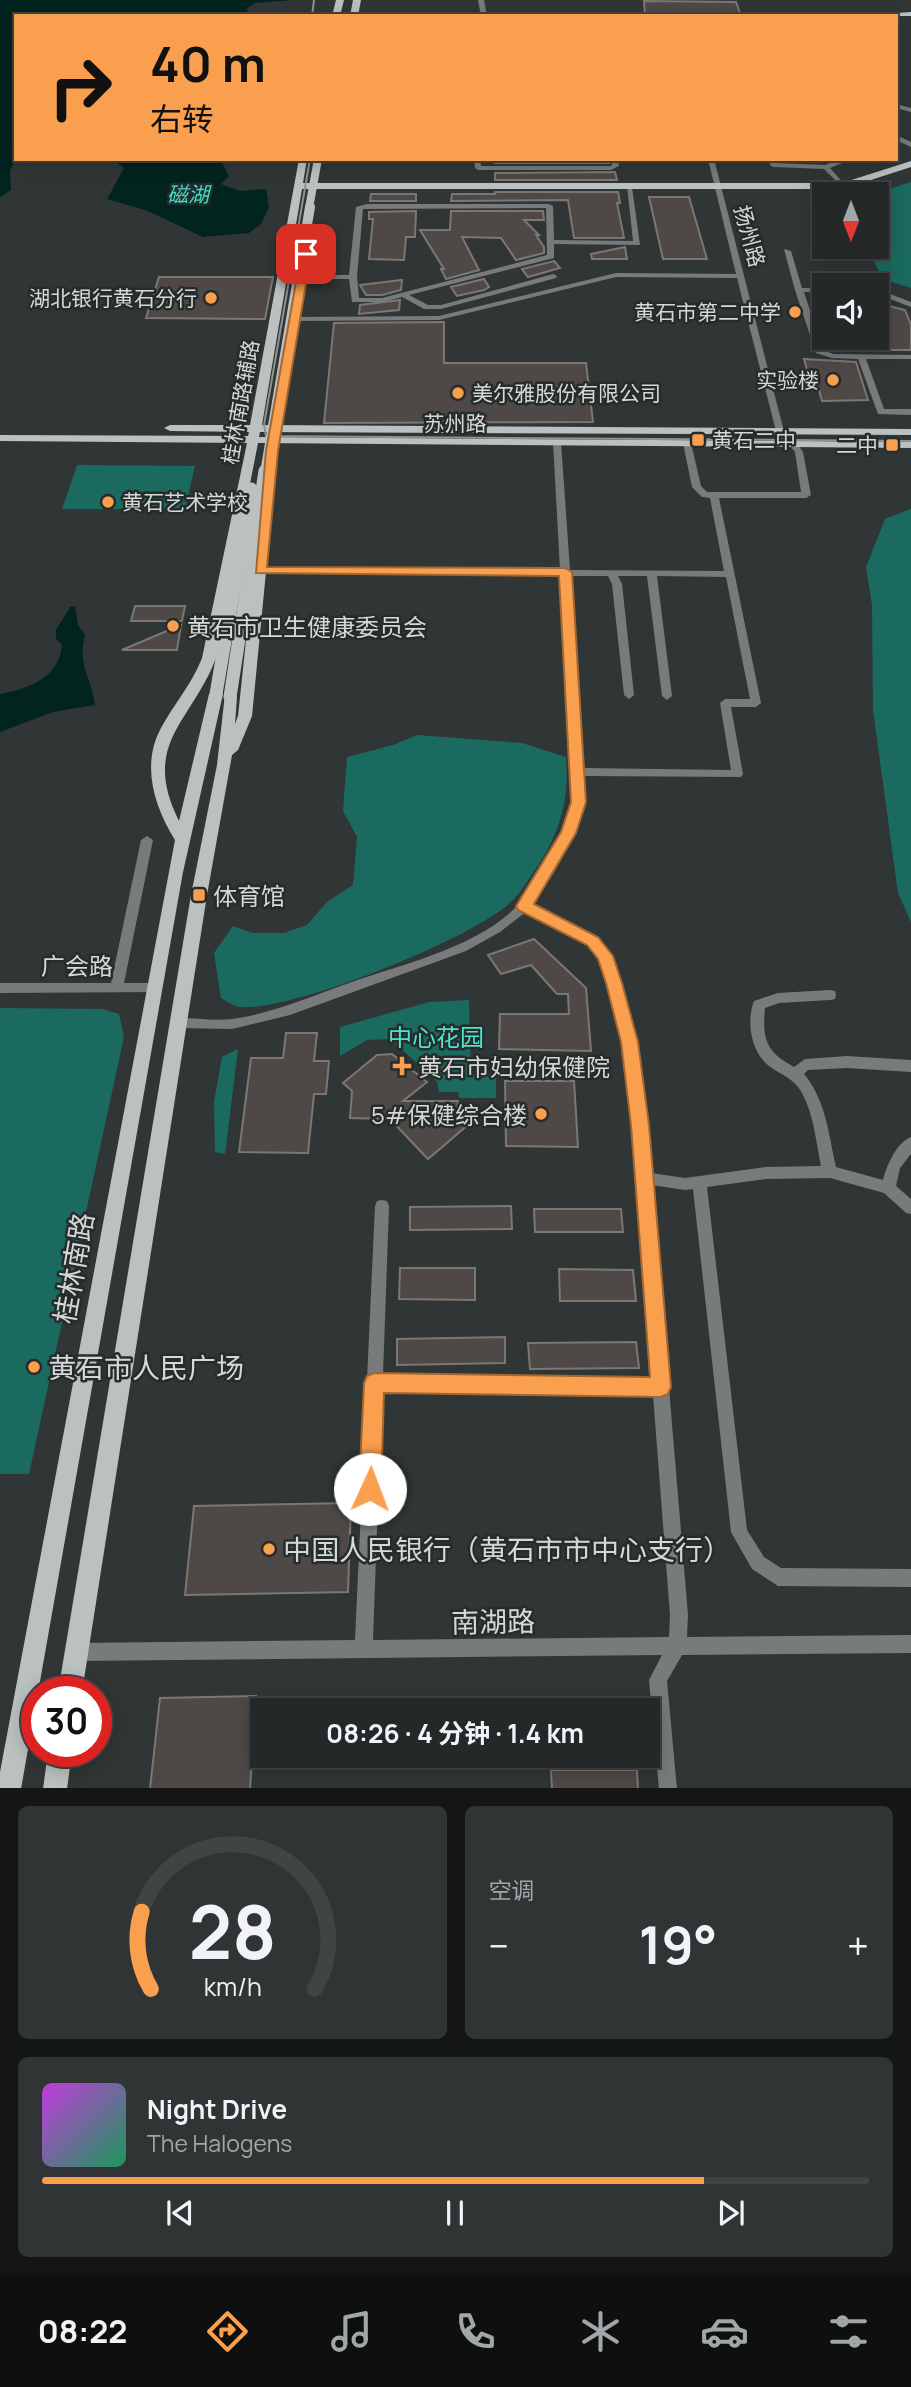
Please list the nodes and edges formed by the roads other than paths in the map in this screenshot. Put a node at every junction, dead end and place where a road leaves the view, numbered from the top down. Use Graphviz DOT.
graph roads {
  1 [pos="303,161"];
  2 [pos="309,161"];
  3 [pos="319,161"];
  4 [pos="319,161"];
  5 [pos="545,161"];
  6 [pos="615,161"];
  7 [pos="712,161"];
  8 [pos="773,161"];
  9 [pos="842,161"];
  10 [pos="478,163"];
  11 [pos="911,164"];
  12 [pos="826,166"];
  13 [pos="546,168"];
  14 [pos="839,182"];
  15 [pos="855,182"];
  16 [pos="299,186"];
  17 [pos="316,186"];
  18 [pos="478,186"];
  19 [pos="812,186"];
  20 [pos="629,187"];
  21 [pos="719,187"];
  22 [pos="551,242"];
  23 [pos="787,251"];
  24 [pos="476,276"];
  25 [pos="553,276"];
  26 [pos="742,276"];
  27 [pos="303,277"];
  28 [pos="354,277"];
  29 [pos="799,290"];
  30 [pos="812,290"];
  31 [pos="497,293"];
  32 [pos="403,295"];
  33 [pos="889,296"];
  34 [pos="911,305"];
  35 [pos="296,319"];
  36 [pos="861,357"];
  37 [pos="911,357"];
  38 [pos="911,412"];
  39 [pos="0,428"];
  40 [pos="911,432"];
  41 [pos="254,436"];
  42 [pos="274,436"];
  43 [pos="0,438"];
  44 [pos="785,439"];
  45 [pos="557,443"];
  46 [pos="687,443"];
  47 [pos="911,445"];
  48 [pos="714,495"];
  49 [pos="260,570"];
  50 [pos="565,572"];
  51 [pos="612,573"];
  52 [pos="652,573"];
  53 [pos="730,574"];
  54 [pos="629,695"];
  55 [pos="223,696"];
  56 [pos="667,696"];
  57 [pos="224,765"];
  58 [pos="578,772"];
  59 [pos="147,840"];
  60 [pos="183,841"];
  61 [pos="524,906"];
  62 [pos="117,987"];
  63 [pos="0,988"];
  64 [pos="154,988"];
  65 [pos="831,995"];
  66 [pos="178,1023"];
  67 [pos="911,1066"];
  68 [pos="797,1073"];
  69 [pos="911,1143"];
  70 [pos="830,1172"];
  71 [pos="645,1178"];
  72 [pos="699,1182"];
  73 [pos="888,1188"];
  74 [pos="382,1206"];
  75 [pos="911,1208"];
  76 [pos="374,1383"];
  77 [pos="661,1387"];
  78 [pos="911,1578"];
  79 [pos="911,1644"];
  80 [pos="678,1645"];
  81 [pos="364,1648"];
  82 [pos="76,1652"];
  83 [pos="72,1676"];
  84 [pos="58,1767"];
  85 [pos="9,1788"];
  86 [pos="55,1788"];
  87 [pos="668,1788"];
  1 -- 16 [label="main road, 桂林南路辅路"];
  2 -- 55 [label="main road, bridge"];
  3 -- 55 [label="main road, bridge"];
  4 -- 17 [label="main road, 桂林南路辅路"];
  5 -- 13 [label="street"];
  6 -- 13 [label="street"];
  7 -- 21 [label="street, 扬州路"];
  8 -- 12 [label="street"];
  9 -- 12 [label="street"];
  10 -- 13 [label="street"];
  10 -- 18 [label="street"];
  11 -- 15 [label="main road"];
  12 -- 14 [label="street"];
  16 -- 17 [label="main road"];
  16 -- 41 [label="main road, 桂林南路辅路"];
  17 -- 18 [label="main road"];
  17 -- 27 [label="main road, 桂林南路辅路"];
  18 -- 20 [label="main road"];
  19 -- 21 [label="main road"];
  20 -- 21 [label="main road"];
  20 -- 22 [label="street"];
  21 -- 26 [label="street, 扬州路"];
  22 -- 24 [label="street"];
  22 -- 28 [label="street"];
  23 -- 29 [label="street"];
  24 -- 31 [label="street"];
  24 -- 32 [label="street"];
  25 -- 31 [label="street"];
  26 -- 35 [label="street"];
  26 -- 44 [label="street, 扬州路"];
  27 -- 28 [label="street"];
  27 -- 35 [label="main road, 桂林南路辅路"];
  28 -- 32 [label="street"];
  29 -- 30 [label="street"];
  29 -- 36 [label="street"];
  31 -- 32 [label="street"];
  33 -- 34 [label="street"];
  35 -- 42 [label="main road, 桂林南路辅路"];
  36 -- 37 [label="street"];
  36 -- 38 [label="street"];
  39 -- 41 [label="main road, 苏州路"];
  40 -- 44 [label="main road, 苏州路"];
  41 -- 42 [label="main road, 苏州路"];
  41 -- 43 [label="main road, 苏州路"];
  41 -- 60 [label="main road, 桂林南路辅路"];
  42 -- 44 [label="main road, 苏州路"];
  42 -- 45 [label="main road, 苏州路"];
  42 -- 49 [label="main road, 桂林南路辅路"];
  44 -- 46 [label="main road, 苏州路"];
  44 -- 47 [label="main road, 苏州路"];
  44 -- 48 [label="street, 扬州路"];
  45 -- 46 [label="main road, 苏州路"];
  45 -- 50 [label="street"];
  46 -- 48 [label="street"];
  48 -- 53 [label="street"];
  49 -- 50 [label="street"];
  49 -- 57 [label="main road, 桂林南路辅路"];
  50 -- 51 [label="street"];
  50 -- 58 [label="street"];
  51 -- 52 [label="street"];
  51 -- 54 [label="street"];
  52 -- 53 [label="street"];
  52 -- 56 [label="street"];
  53 -- 58 [label="street"];
  55 -- 57 [label="main road"];
  55 -- 60 [label="main road, 桂林南路"];
  57 -- 66 [label="main road"];
  58 -- 61 [label="street"];
  59 -- 62 [label="street"];
  60 -- 64 [label="main road, 桂林南路"];
  61 -- 66 [label="street"];
  61 -- 71 [label="street"];
  62 -- 63 [label="street, 广会路"];
  62 -- 64 [label="street, 广会路"];
  64 -- 85 [label="main road, 桂林南路"];
  65 -- 68 [label="street"];
  66 -- 82 [label="main road"];
  67 -- 68 [label="street"];
  68 -- 70 [label="street"];
  69 -- 73 [label="street"];
  70 -- 72 [label="street"];
  70 -- 73 [label="street"];
  71 -- 72 [label="street"];
  71 -- 77 [label="street"];
  72 -- 78 [label="street"];
  73 -- 75 [label="street"];
  74 -- 76 [label="street"];
  76 -- 77 [label="street"];
  76 -- 81 [label="street"];
  77 -- 80 [label="street"];
  79 -- 80 [label="street, 南湖路"];
  80 -- 81 [label="street, 南湖路"];
  80 -- 87 [label="street"];
  81 -- 82 [label="street, 南湖路"];
  82 -- 83 [label="main road"];
  84 -- 86 [label="main road"];
}
